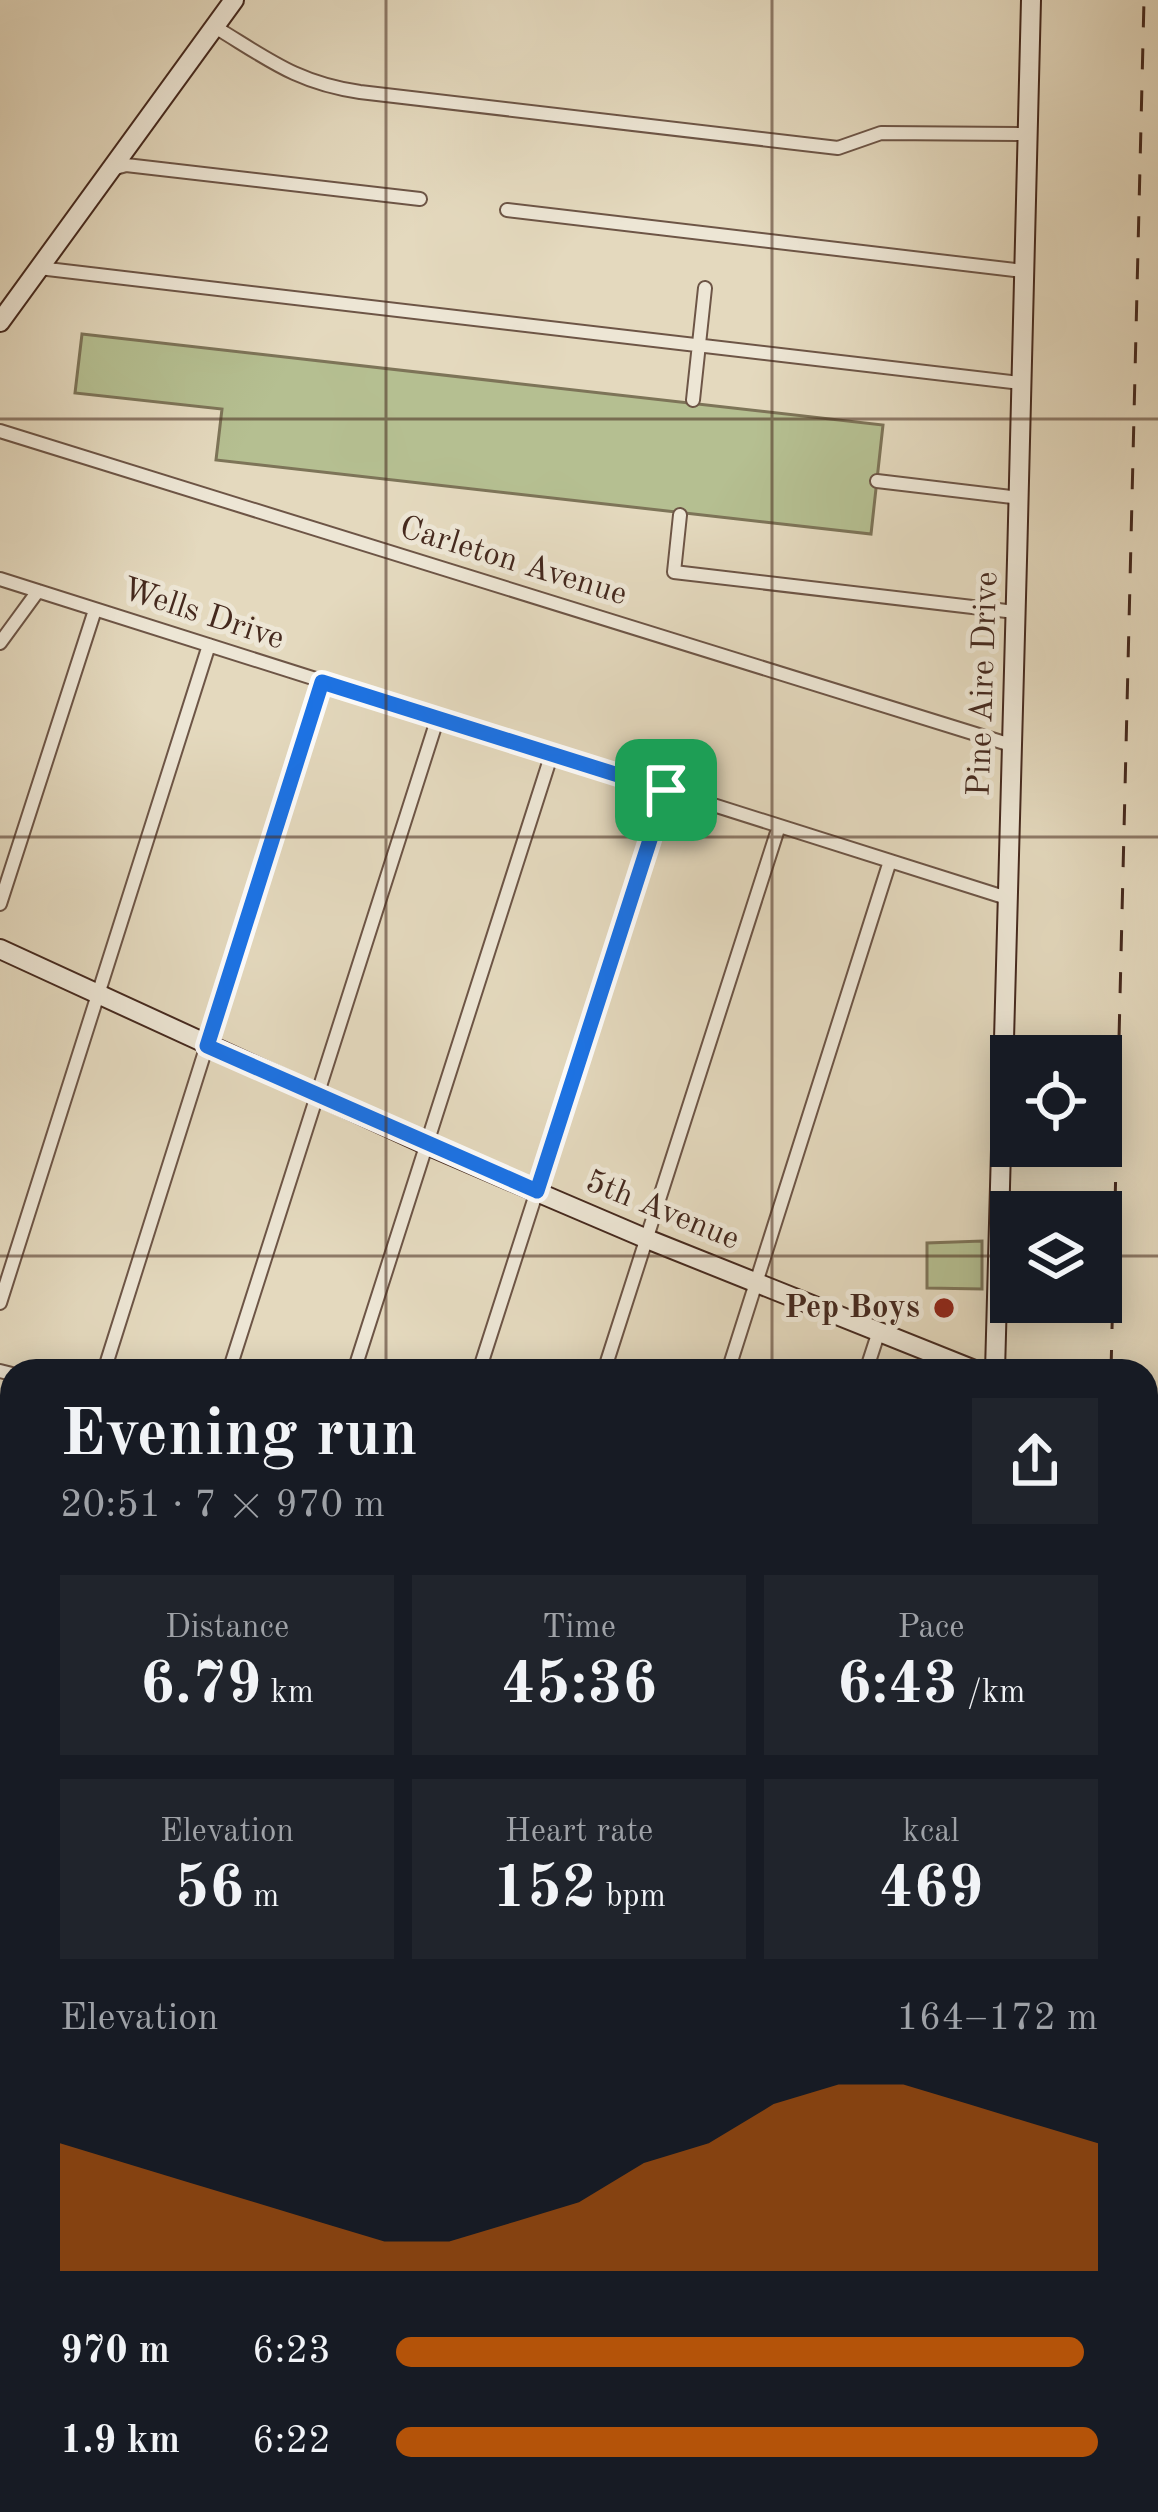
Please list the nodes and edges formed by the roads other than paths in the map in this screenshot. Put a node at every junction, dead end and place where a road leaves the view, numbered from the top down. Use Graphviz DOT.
graph roads {
  1 [pos="233,0"];
  2 [pos="1031,0"];
  3 [pos="215,27"];
  4 [pos="1027,134"];
  5 [pos="111,170"];
  6 [pos="420,200"];
  7 [pos="507,210"];
  8 [pos="39,268"];
  9 [pos="1023,271"];
  10 [pos="705,288"];
  11 [pos="0,322"];
  12 [pos="699,344"];
  13 [pos="1020,383"];
  14 [pos="693,400"];
  15 [pos="0,431"];
  16 [pos="877,481"];
  17 [pos="1020,498"];
  18 [pos="680,515"];
  19 [pos="0,579"];
  20 [pos="38,591"];
  21 [pos="95,610"];
  22 [pos="1015,612"];
  23 [pos="0,643"];
  24 [pos="209,645"];
  25 [pos="322,682"];
  26 [pos="438,717"];
  27 [pos="1011,746"];
  28 [pos="552,753"];
  29 [pos="666,790"];
  30 [pos="779,826"];
  31 [pos="890,861"];
  32 [pos="1007,898"];
  33 [pos="0,904"];
  34 [pos="0,949"];
  35 [pos="97,995"];
  36 [pos="207,1046"];
  37 [pos="317,1096"];
  38 [pos="427,1145"];
  39 [pos="537,1191"];
  40 [pos="647,1239"];
  41 [pos="757,1282"];
  42 [pos="0,1303"];
  43 [pos="879,1331"];
  44 [pos="108,1359"];
  45 [pos="233,1359"];
  46 [pos="358,1359"];
  47 [pos="483,1359"];
  48 [pos="608,1359"];
  49 [pos="732,1359"];
  50 [pos="870,1359"];
  51 [pos="948,1359"];
  52 [pos="995,1359"];
  1 -- 3 [label="street"];
  2 -- 4 [label="street, Pine Aire Drive"];
  3 -- 4 [label="street"];
  3 -- 5 [label="street"];
  4 -- 9 [label="street, Pine Aire Drive"];
  5 -- 6 [label="street"];
  5 -- 8 [label="street"];
  7 -- 9 [label="street"];
  8 -- 11 [label="street"];
  8 -- 12 [label="street"];
  9 -- 13 [label="street, Pine Aire Drive"];
  10 -- 12 [label="street"];
  12 -- 13 [label="street"];
  12 -- 14 [label="street"];
  13 -- 17 [label="street, Pine Aire Drive"];
  15 -- 27 [label="street, Carleton Avenue"];
  16 -- 17 [label="street"];
  17 -- 22 [label="street, Pine Aire Drive"];
  18 -- 22 [label="street"];
  19 -- 20 [label="street, Wells Drive"];
  20 -- 21 [label="street, Wells Drive"];
  20 -- 23 [label="street"];
  21 -- 24 [label="street, Wells Drive"];
  21 -- 33 [label="street"];
  22 -- 27 [label="street, Pine Aire Drive"];
  24 -- 25 [label="street, Wells Drive"];
  24 -- 35 [label="street"];
  25 -- 26 [label="street, Wells Drive"];
  25 -- 36 [label="street"];
  26 -- 28 [label="street, Wells Drive"];
  26 -- 37 [label="street"];
  27 -- 32 [label="street, Pine Aire Drive"];
  28 -- 29 [label="street, Wells Drive"];
  28 -- 38 [label="street"];
  29 -- 30 [label="street, Wells Drive"];
  29 -- 39 [label="street"];
  30 -- 31 [label="street, Wells Drive"];
  30 -- 40 [label="street"];
  31 -- 32 [label="street, Wells Drive"];
  31 -- 41 [label="street"];
  32 -- 52 [label="street, Pine Aire Drive"];
  34 -- 35 [label="street, 5th Avenue"];
  35 -- 36 [label="street, 5th Avenue"];
  35 -- 42 [label="street"];
  36 -- 37 [label="street, 5th Avenue"];
  36 -- 44 [label="street"];
  37 -- 38 [label="street, 5th Avenue"];
  37 -- 45 [label="street"];
  38 -- 39 [label="street, 5th Avenue"];
  38 -- 46 [label="street"];
  39 -- 40 [label="street, 5th Avenue"];
  39 -- 47 [label="street"];
  40 -- 41 [label="street, 5th Avenue"];
  40 -- 48 [label="street"];
  41 -- 43 [label="street, 5th Avenue"];
  41 -- 49 [label="street"];
  43 -- 50 [label="street"];
  43 -- 51 [label="street, 5th Avenue"];
}
